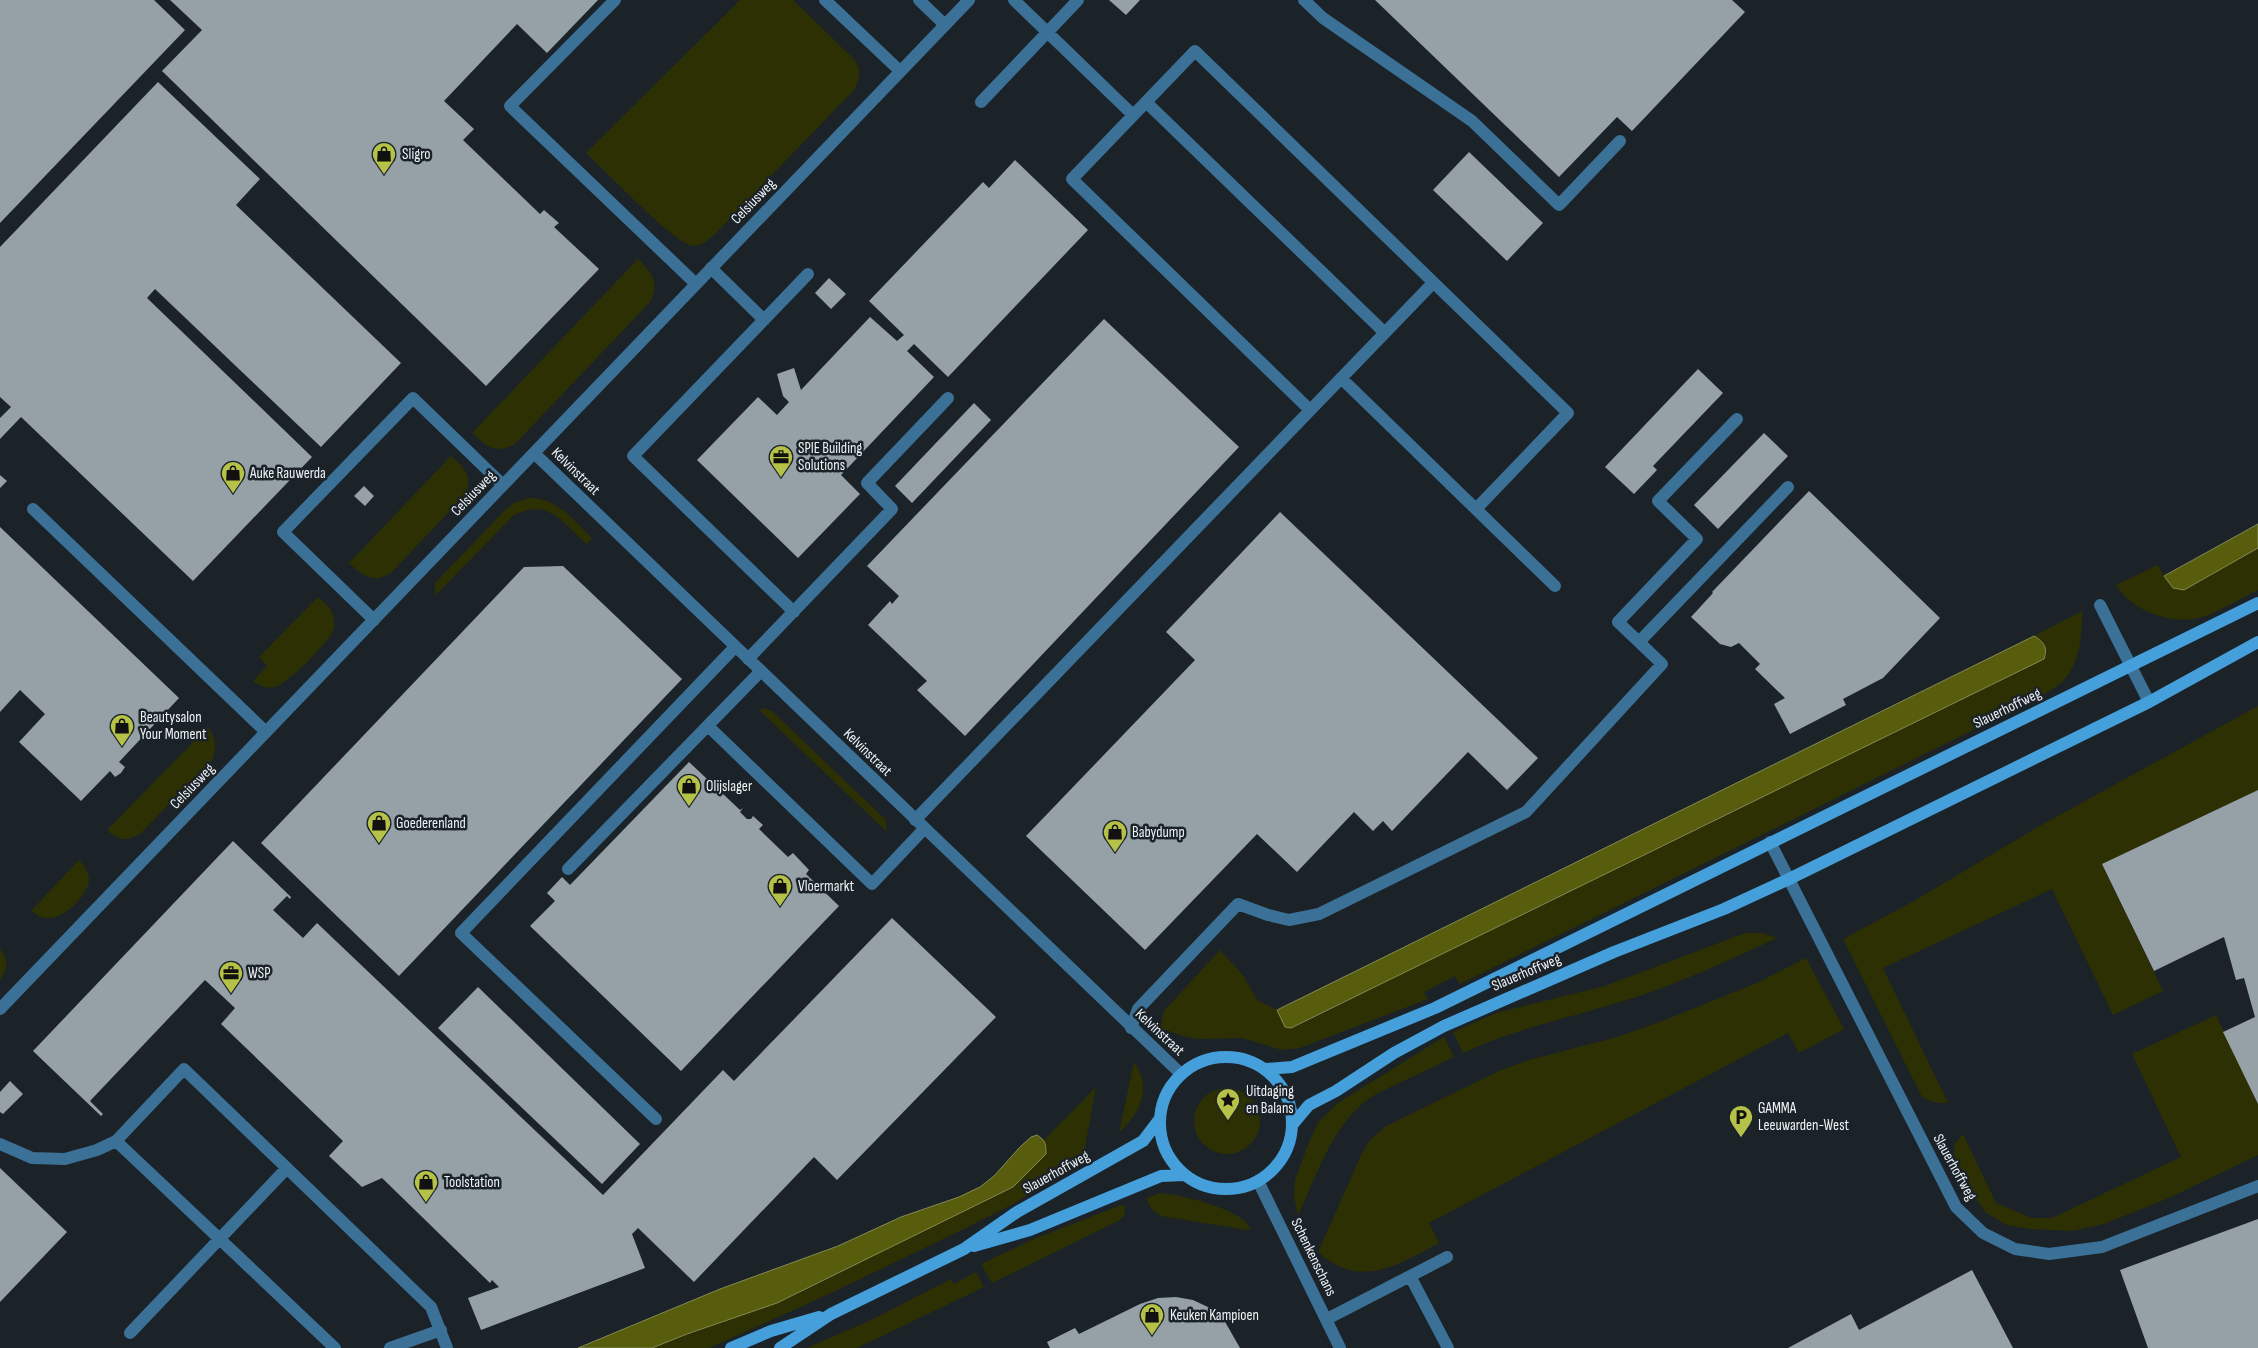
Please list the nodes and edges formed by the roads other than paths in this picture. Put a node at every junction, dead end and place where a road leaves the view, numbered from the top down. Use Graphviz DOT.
graph roads {
  1 [pos="614,0"];
  2 [pos="825,0"];
  3 [pos="919,0"];
  4 [pos="969,0"];
  5 [pos="1014,0"];
  6 [pos="1078,0"];
  7 [pos="1304,0"];
  8 [pos="945,25"];
  9 [pos="1048,32"];
  10 [pos="900,71"];
  11 [pos="981,102"];
  12 [pos="1146,102"];
  13 [pos="1133,115"];
  14 [pos="1620,141"];
  15 [pos="711,268"];
  16 [pos="808,274"];
  17 [pos="1433,283"];
  18 [pos="696,284"];
  19 [pos="764,320"];
  20 [pos="1384,333"];
  21 [pos="1341,378"];
  22 [pos="948,398"];
  23 [pos="1310,410"];
  24 [pos="1737,419"];
  25 [pos="534,453"];
  26 [pos="503,485"];
  27 [pos="1788,487"];
  28 [pos="33,509"];
  29 [pos="1476,509"];
  30 [pos="1555,586"];
  31 [pos="2258,603"];
  32 [pos="2100,605"];
  33 [pos="794,612"];
  34 [pos="374,620"];
  35 [pos="1639,642"];
  36 [pos="2258,642"];
  37 [pos="735,647"];
  38 [pos="748,660"];
  39 [pos="2130,666"];
  40 [pos="760,672"];
  41 [pos="2149,702"];
  42 [pos="708,726"];
  43 [pos="266,732"];
  44 [pos="920,825"];
  45 [pos="1770,842"];
  46 [pos="568,869"];
  47 [pos="1789,878"];
  48 [pos="0,1009"];
  49 [pos="1131,1028"];
  50 [pos="1266,1069"];
  51 [pos="1180,1074"];
  52 [pos="656,1119"];
  53 [pos="1159,1120"];
  54 [pos="1292,1124"];
  55 [pos="116,1140"];
  56 [pos="0,1144"];
  57 [pos="287,1168"];
  58 [pos="1185,1175"];
  59 [pos="1258,1181"];
  60 [pos="2258,1186"];
  61 [pos="220,1239"];
  62 [pos="964,1249"];
  63 [pos="1447,1257"];
  64 [pos="1410,1276"];
  65 [pos="831,1314"];
  66 [pos="1327,1320"];
  67 [pos="440,1330"];
  68 [pos="130,1333"];
  69 [pos="335,1348"];
  70 [pos="390,1348"];
  71 [pos="447,1348"];
  72 [pos="731,1348"];
  73 [pos="780,1348"];
  74 [pos="1340,1348"];
  75 [pos="1448,1348"];
  1 -- 18 [label="street"];
  2 -- 10 [label="street"];
  3 -- 8 [label="street"];
  4 -- 8 [label="street, Celsiusweg"];
  5 -- 9 [label="street"];
  6 -- 9 [label="street"];
  7 -- 14 [label="street"];
  8 -- 10 [label="street, Celsiusweg"];
  9 -- 11 [label="street"];
  9 -- 13 [label="street"];
  10 -- 15 [label="street, Celsiusweg"];
  12 -- 13 [label="street"];
  12 -- 17 [label="street"];
  12 -- 20 [label="street"];
  13 -- 23 [label="street"];
  15 -- 18 [label="street, Celsiusweg"];
  15 -- 19 [label="street"];
  16 -- 19 [label="street"];
  17 -- 20 [label="street"];
  17 -- 29 [label="street"];
  18 -- 25 [label="street, Celsiusweg"];
  19 -- 33 [label="street"];
  20 -- 21 [label="street"];
  21 -- 23 [label="street"];
  21 -- 29 [label="street"];
  22 -- 33 [label="street"];
  23 -- 44 [label="street"];
  24 -- 35 [label="street"];
  25 -- 26 [label="street, Celsiusweg"];
  25 -- 37 [label="street, Kelvinstraat"];
  26 -- 34 [label="street, Celsiusweg"];
  26 -- 34 [label="street"];
  27 -- 35 [label="street"];
  28 -- 43 [label="street"];
  29 -- 30 [label="street"];
  31 -- 39 [label="main road, Slauerhoffweg"];
  32 -- 39 [label="street"];
  33 -- 38 [label="street"];
  34 -- 43 [label="street, Celsiusweg"];
  35 -- 49 [label="street"];
  36 -- 41 [label="main road, Slauerhoffweg"];
  37 -- 38 [label="street, Kelvinstraat"];
  37 -- 52 [label="street"];
  38 -- 40 [label="street, Kelvinstraat"];
  39 -- 41 [label="street"];
  39 -- 45 [label="main road, Slauerhoffweg"];
  40 -- 42 [label="street"];
  40 -- 44 [label="street, Kelvinstraat"];
  41 -- 47 [label="main road, Slauerhoffweg"];
  42 -- 44 [label="street"];
  42 -- 46 [label="street"];
  43 -- 48 [label="street, Celsiusweg"];
  44 -- 49 [label="street, Kelvinstraat"];
  45 -- 47 [label="street, Slauerhoffweg"];
  45 -- 50 [label="main road, Slauerhoffweg"];
  47 -- 54 [label="main road, Slauerhoffweg"];
  47 -- 60 [label="street, Slauerhoffweg"];
  49 -- 51 [label="street, Kelvinstraat"];
  50 -- 51 [label="main road"];
  50 -- 54 [label="main road"];
  51 -- 53 [label="main road"];
  53 -- 58 [label="main road"];
  53 -- 62 [label="main road, Slauerhoffweg"];
  54 -- 59 [label="main road"];
  55 -- 56 [label="street"];
  55 -- 57 [label="street"];
  55 -- 61 [label="street"];
  57 -- 61 [label="street"];
  57 -- 67 [label="street"];
  58 -- 59 [label="main road"];
  58 -- 62 [label="main road, Slauerhoffweg"];
  59 -- 66 [label="street, Schenkenschans"];
  61 -- 68 [label="street"];
  61 -- 69 [label="street"];
  62 -- 65 [label="main road, Slauerhoffweg"];
  63 -- 64 [label="street"];
  64 -- 66 [label="street"];
  64 -- 75 [label="street"];
  65 -- 72 [label="main road, Slauerhoffweg"];
  65 -- 73 [label="main road, Slauerhoffweg"];
  66 -- 74 [label="street, Schenkenschans"];
  67 -- 70 [label="street"];
  67 -- 71 [label="street"];
}
